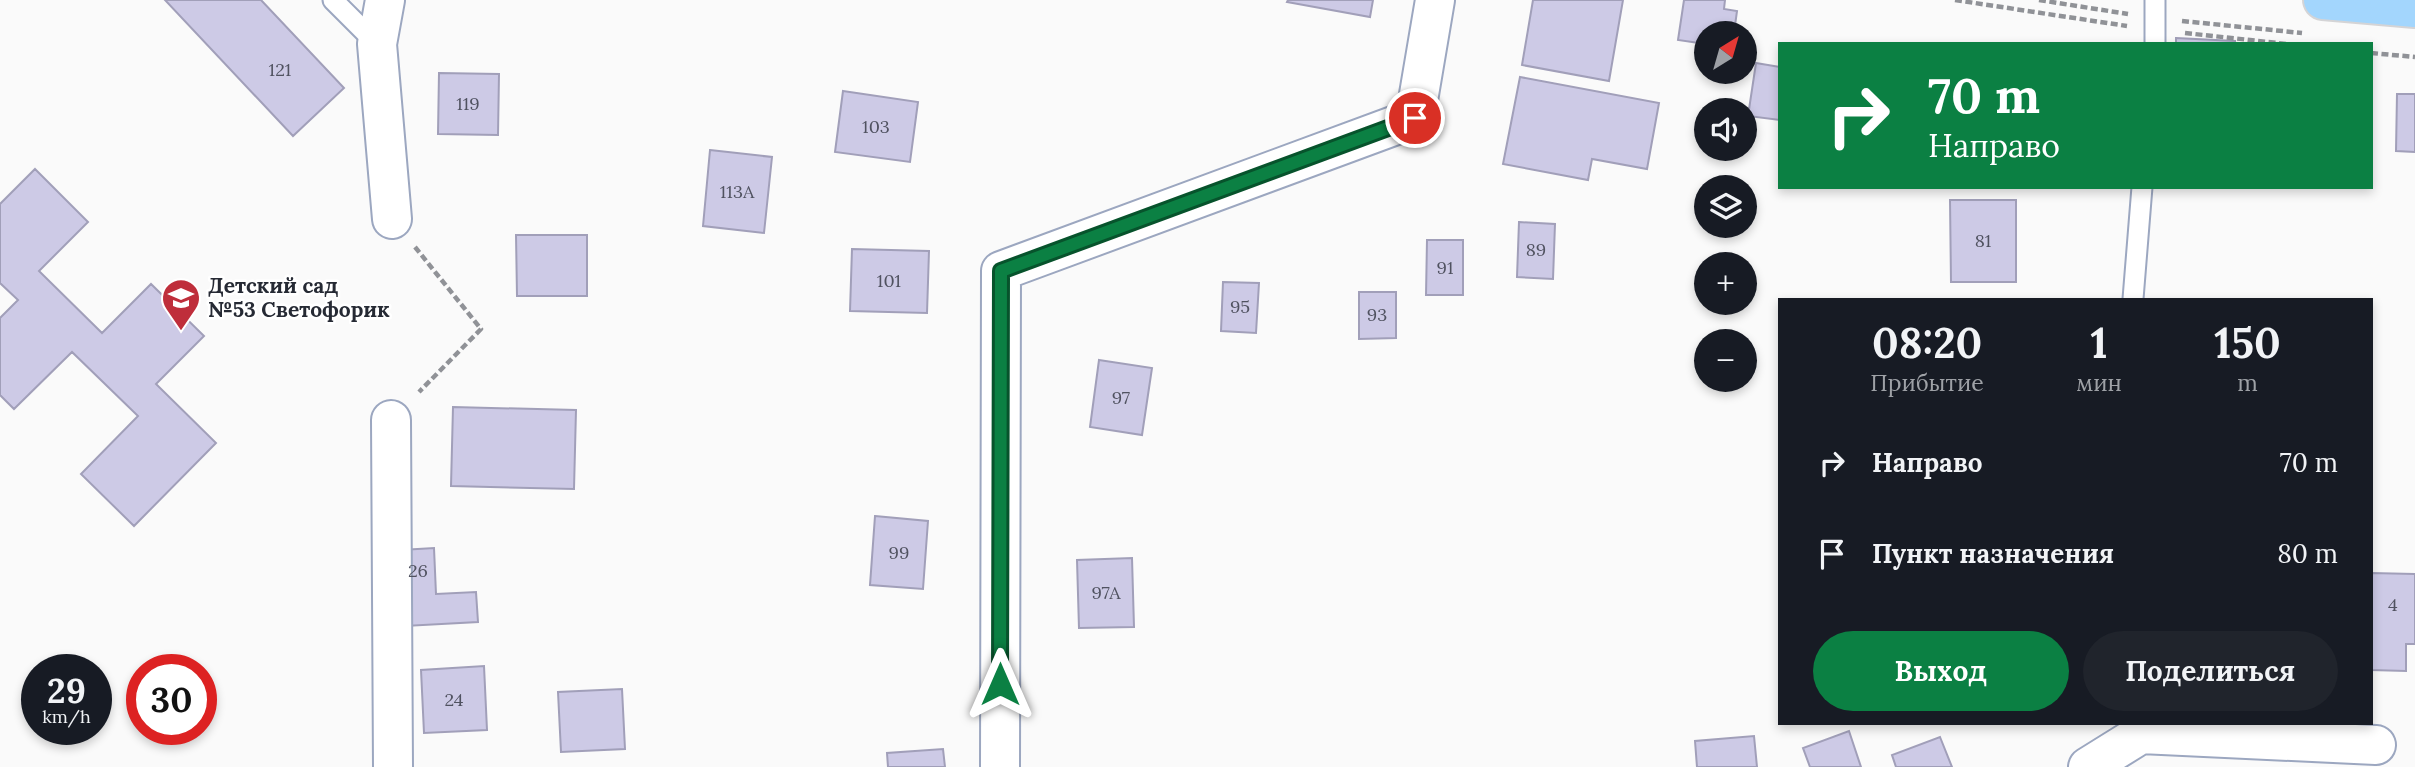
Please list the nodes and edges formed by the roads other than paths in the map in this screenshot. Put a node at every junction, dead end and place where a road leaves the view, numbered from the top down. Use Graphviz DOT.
graph roads {
  1 [pos="333,0"];
  2 [pos="385,0"];
  3 [pos="1435,0"];
  4 [pos="2323,0"];
  5 [pos="2415,8"];
  6 [pos="377,44"];
  7 [pos="2142,189"];
  8 [pos="392,219"];
  9 [pos="2133,298"];
  10 [pos="391,420"];
  11 [pos="2141,728"];
  12 [pos="2376,745"];
  13 [pos="393,767"];
  14 [pos="1000,767"];
  15 [pos="2088,767"];
  1 -- 6 [label="lane"];
  2 -- 6 [label="street"];
  3 -- 14 [label="street"];
  4 -- 5 [label="main road"];
  6 -- 8 [label="street"];
  7 -- 9 [label="lane"];
  10 -- 13 [label="street"];
  11 -- 12 [label="street"];
  11 -- 15 [label="street"];
}
